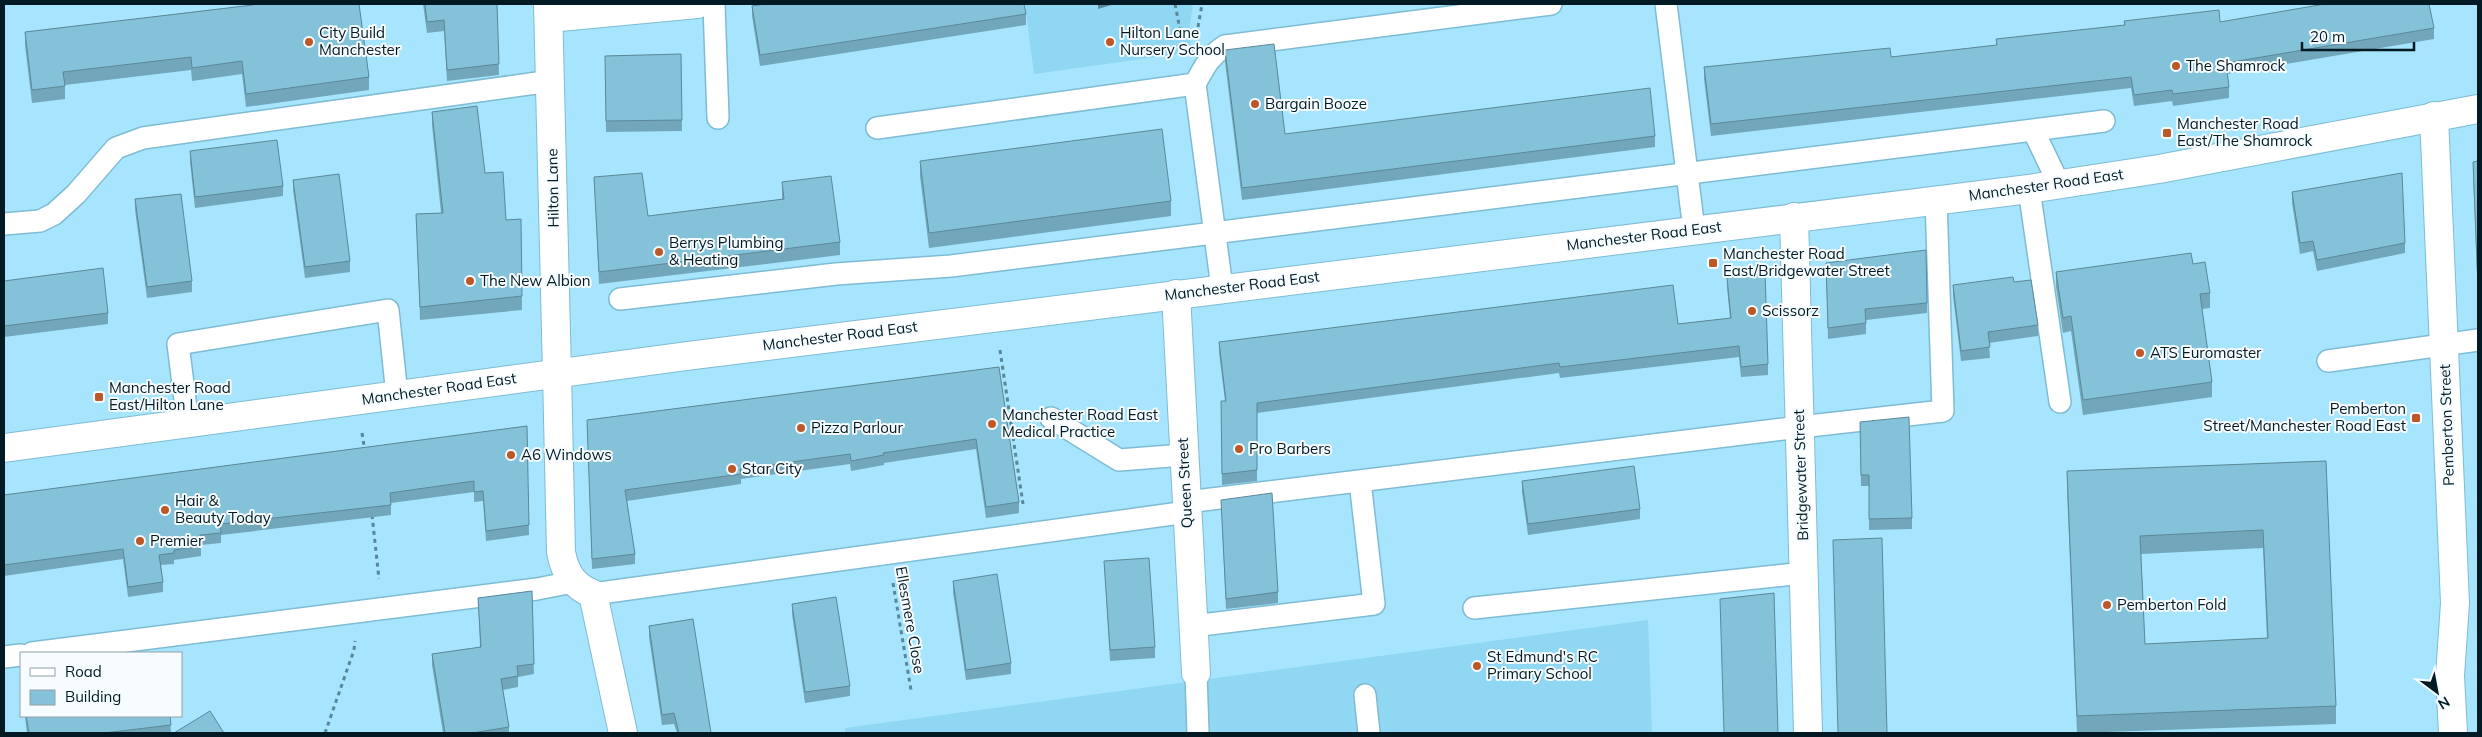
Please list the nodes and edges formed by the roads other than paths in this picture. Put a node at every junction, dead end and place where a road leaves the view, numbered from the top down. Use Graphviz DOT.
graph roads {
  1 [pos="698,4"];
  2 [pos="714,4"];
  3 [pos="1551,4"];
  4 [pos="1666,4"];
  5 [pos="548,11"];
  6 [pos="551,81"];
  7 [pos="1195,84"];
  8 [pos="2478,109"];
  9 [pos="2434,116"];
  10 [pos="718,118"];
  11 [pos="2104,122"];
  12 [pos="877,128"];
  13 [pos="2033,130"];
  14 [pos="1687,172"];
  15 [pos="2059,184"];
  16 [pos="2029,188"];
  17 [pos="1936,200"];
  18 [pos="1794,217"];
  19 [pos="4,224"];
  20 [pos="1694,230"];
  21 [pos="1214,233"];
  22 [pos="1222,288"];
  23 [pos="1176,294"];
  24 [pos="620,299"];
  25 [pos="2478,340"];
  26 [pos="2444,345"];
  27 [pos="2328,361"];
  28 [pos="557,373"];
  29 [pos="397,396"];
  30 [pos="2060,402"];
  31 [pos="1051,418"];
  32 [pos="188,424"];
  33 [pos="1800,427"];
  34 [pos="4,448"];
  35 [pos="1183,455"];
  36 [pos="1360,481"];
  37 [pos="1187,507"];
  38 [pos="1804,573"];
  39 [pos="583,588"];
  40 [pos="1474,608"];
  41 [pos="1193,626"];
  42 [pos="40,652"];
  43 [pos="20,655"];
  44 [pos="4,657"];
  45 [pos="1196,673"];
  46 [pos="1365,695"];
  47 [pos="624,733"];
  48 [pos="1198,733"];
  49 [pos="1369,733"];
  50 [pos="1808,733"];
  51 [pos="2453,733"];
  1 -- 5 [label="main road"];
  2 -- 10 [label="lane"];
  3 -- 7 [label="lane"];
  4 -- 14 [label="lane"];
  5 -- 6 [label="main road, Hilton Lane"];
  6 -- 19 [label="lane"];
  6 -- 28 [label="main road, Hilton Lane"];
  7 -- 12 [label="lane"];
  7 -- 21 [label="lane"];
  8 -- 9 [label="main road, Manchester Road East"];
  9 -- 15 [label="main road, Manchester Road East"];
  9 -- 26 [label="main road, Pemberton Street"];
  11 -- 13 [label="lane"];
  13 -- 14 [label="lane"];
  13 -- 15 [label="lane"];
  14 -- 20 [label="lane"];
  14 -- 21 [label="lane"];
  15 -- 16 [label="main road, Manchester Road East"];
  16 -- 17 [label="main road, Manchester Road East"];
  16 -- 30 [label="lane"];
  17 -- 18 [label="main road, Manchester Road East"];
  17 -- 33 [label="lane"];
  18 -- 20 [label="main road, Manchester Road East"];
  18 -- 33 [label="main road, Bridgewater Street"];
  20 -- 22 [label="main road, Manchester Road East"];
  21 -- 22 [label="lane"];
  21 -- 24 [label="lane"];
  22 -- 23 [label="main road, Manchester Road East"];
  23 -- 28 [label="main road, Manchester Road East"];
  23 -- 35 [label="main road, Queen Street"];
  25 -- 26 [label="lane"];
  26 -- 27 [label="lane"];
  26 -- 51 [label="main road, Pemberton Street"];
  28 -- 29 [label="main road, Manchester Road East"];
  28 -- 39 [label="main road, Hilton Lane"];
  29 -- 32 [label="main road, Manchester Road East"];
  29 -- 32 [label="lane"];
  31 -- 35 [label="lane"];
  32 -- 34 [label="main road, Manchester Road East"];
  33 -- 36 [label="lane"];
  33 -- 38 [label="main road, Bridgewater Street"];
  35 -- 37 [label="main road, Queen Street"];
  36 -- 37 [label="lane"];
  36 -- 41 [label="lane"];
  37 -- 39 [label="lane"];
  37 -- 41 [label="main road, Queen Street"];
  38 -- 40 [label="lane"];
  38 -- 50 [label="main road, Bridgewater Street"];
  39 -- 42 [label="lane"];
  39 -- 47 [label="main road, Hilton Lane"];
  41 -- 45 [label="main road, Queen Street"];
  43 -- 44 [label="lane"];
  45 -- 48 [label="lane"];
  46 -- 49 [label="lane"];
}
